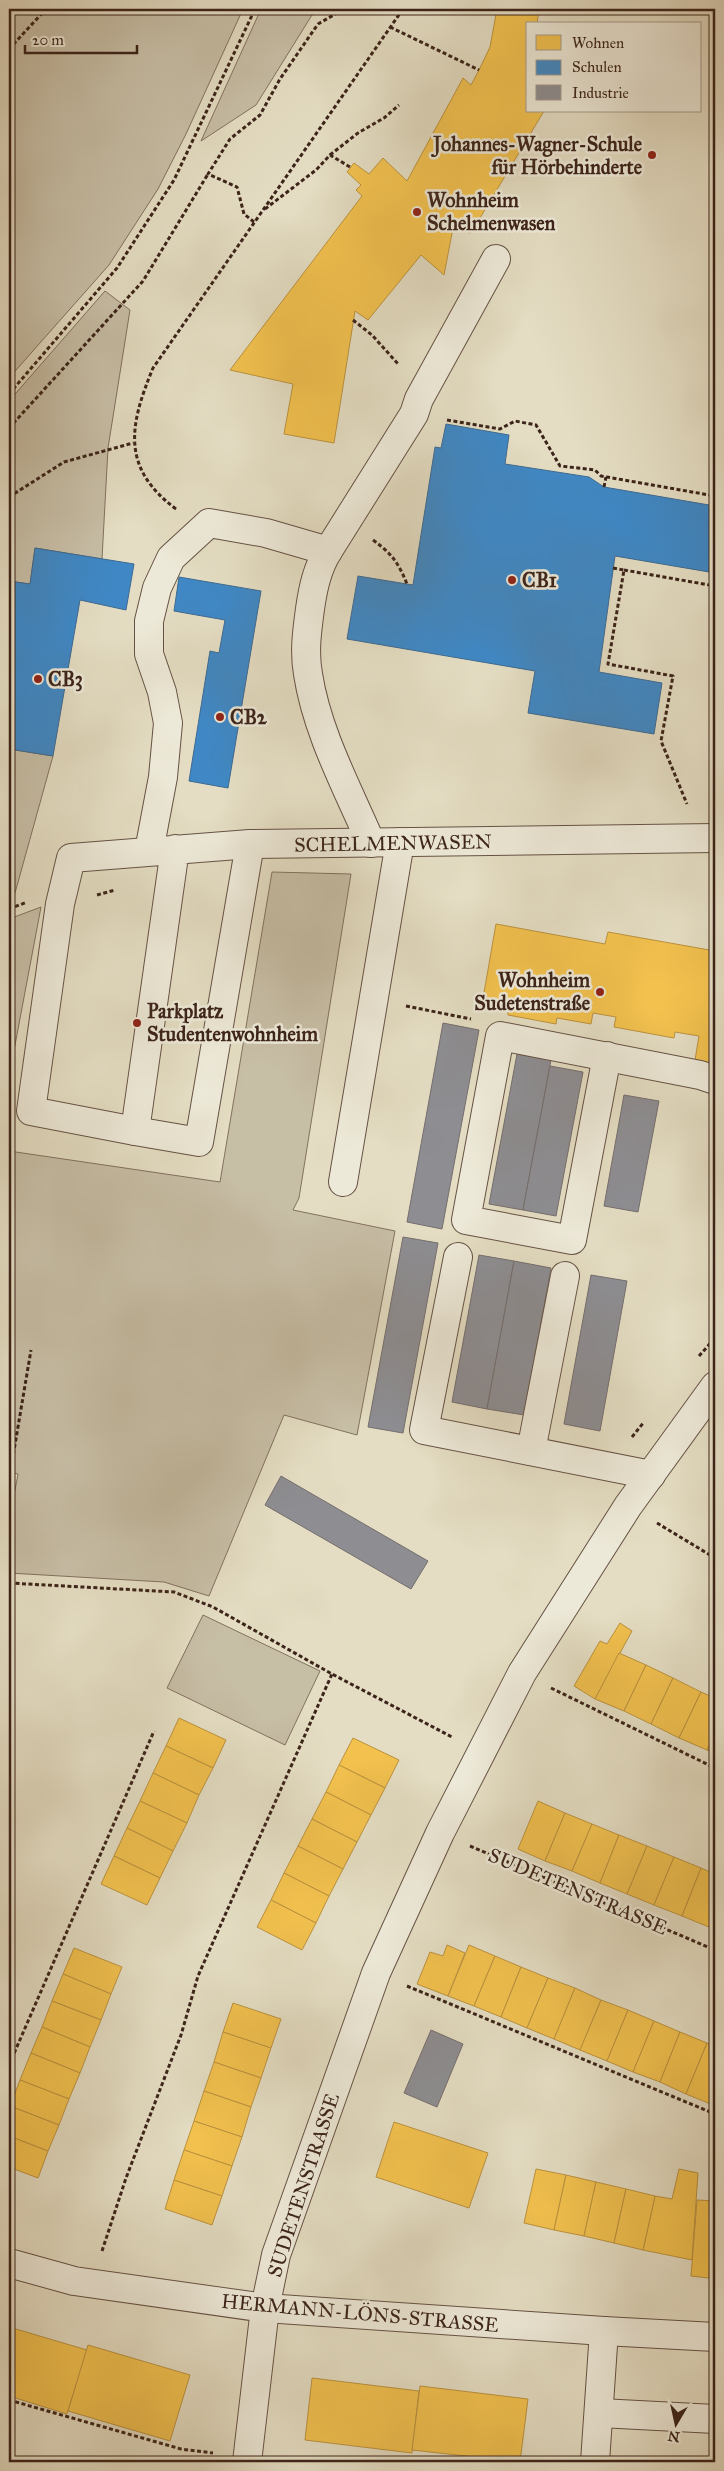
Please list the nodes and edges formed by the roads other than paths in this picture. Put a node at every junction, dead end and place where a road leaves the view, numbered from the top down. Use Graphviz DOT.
graph roads {
  1 [pos="496,259"];
  2 [pos="335,540"];
  3 [pos="708,839"];
  4 [pos="400,842"];
  5 [pos="371,843"];
  6 [pos="250,844"];
  7 [pos="162,850"];
  8 [pos="607,1056"];
  9 [pos="715,1080"];
  10 [pos="135,1130"];
  11 [pos="343,1182"];
  12 [pos="458,1257"];
  13 [pos="565,1276"];
  14 [pos="715,1386"];
  15 [pos="531,1451"];
  16 [pos="651,1475"];
  17 [pos="9,2263"];
  18 [pos="265,2308"];
  19 [pos="604,2332"];
  20 [pos="715,2337"];
  21 [pos="600,2412"];
  22 [pos="715,2419"];
  23 [pos="248,2460"];
  24 [pos="595,2462"];
  1 -- 2 [label="street"];
  2 -- 5 [label="street"];
  2 -- 7 [label="street"];
  3 -- 4 [label="street, SCHELMENWASEN"];
  4 -- 5 [label="street, SCHELMENWASEN"];
  4 -- 11 [label="street"];
  5 -- 6 [label="street, SCHELMENWASEN"];
  6 -- 7 [label="street, SCHELMENWASEN"];
  6 -- 10 [label="street"];
  7 -- 10 [label="street"];
  7 -- 10 [label="street, SCHELMENWASEN"];
  8 -- 8 [label="street"];
  8 -- 9 [label="street"];
  12 -- 15 [label="street"];
  13 -- 15 [label="street"];
  14 -- 16 [label="street, SUDETENSTRASSE"];
  15 -- 16 [label="street"];
  16 -- 18 [label="street, SUDETENSTRASSE"];
  17 -- 18 [label="street, HERMANN-LÖNS-STRASSE"];
  18 -- 19 [label="street, HERMANN-LÖNS-STRASSE"];
  18 -- 23 [label="street, SUDETENSTRASSE"];
  19 -- 20 [label="street, HERMANN-LÖNS-STRASSE"];
  19 -- 21 [label="street"];
  21 -- 22 [label="street"];
  21 -- 24 [label="street"];
}
